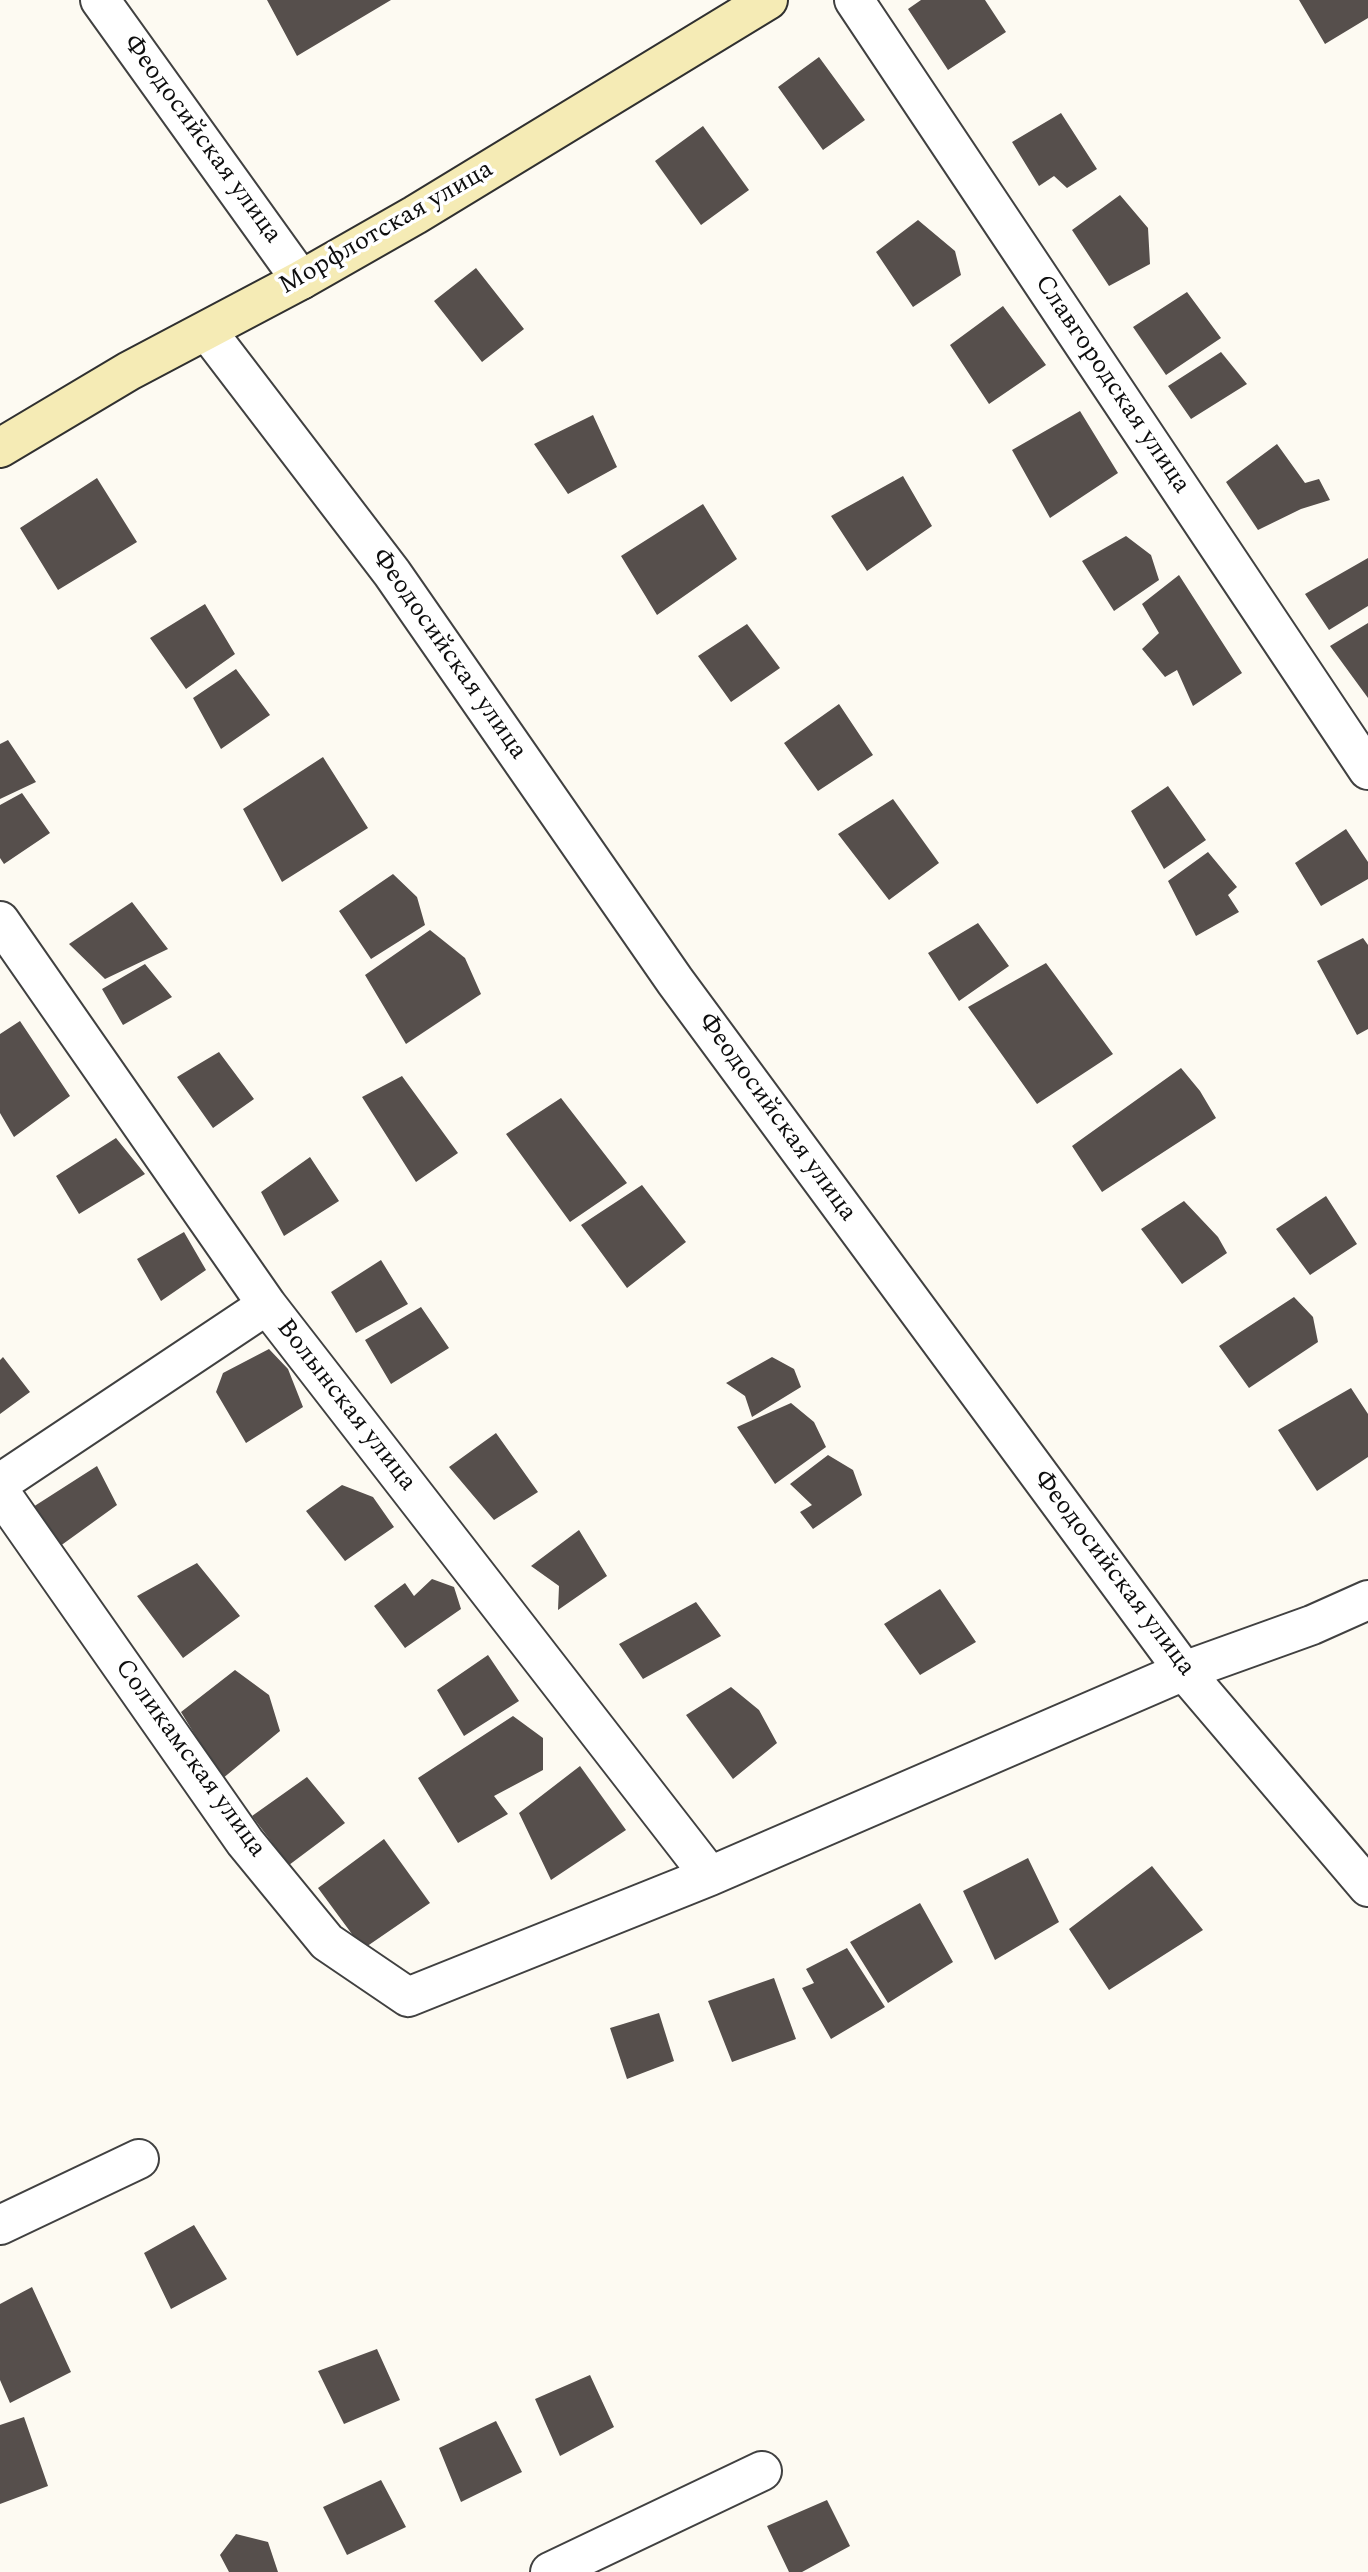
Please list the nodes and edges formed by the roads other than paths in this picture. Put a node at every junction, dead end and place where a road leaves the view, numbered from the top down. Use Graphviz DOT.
graph roads {
  1 [pos="100,0"];
  2 [pos="768,0"];
  3 [pos="854,0"];
  4 [pos="301,280"];
  5 [pos="208,331"];
  6 [pos="0,448"];
  7 [pos="1368,771"];
  8 [pos="0,921"];
  9 [pos="267,1305"];
  10 [pos="0,1483"];
  11 [pos="0,1492"];
  12 [pos="1368,1600"];
  13 [pos="1184,1671"];
  14 [pos="710,1876"];
  15 [pos="1368,1887"];
  16 [pos="139,2159"];
  17 [pos="0,2225"];
  18 [pos="762,2471"];
  19 [pos="550,2572"];
  1 -- 4 [label="street, Феодосийская улица"];
  2 -- 4 [label="street, Морфлотская улица"];
  3 -- 7 [label="street, Славгородская улица"];
  4 -- 5 [label="street, Морфлотская улица"];
  5 -- 6 [label="street, Морфлотская улица"];
  5 -- 13 [label="street, Феодосийская улица"];
  8 -- 9 [label="street, Волынская улица"];
  9 -- 10 [label="street"];
  9 -- 14 [label="street, Волынская улица"];
  11 -- 14 [label="street, Соликамская улица"];
  12 -- 13 [label="street"];
  13 -- 14 [label="street"];
  13 -- 15 [label="street, Феодосийская улица"];
  16 -- 17 [label="street"];
  18 -- 19 [label="street"];
}
